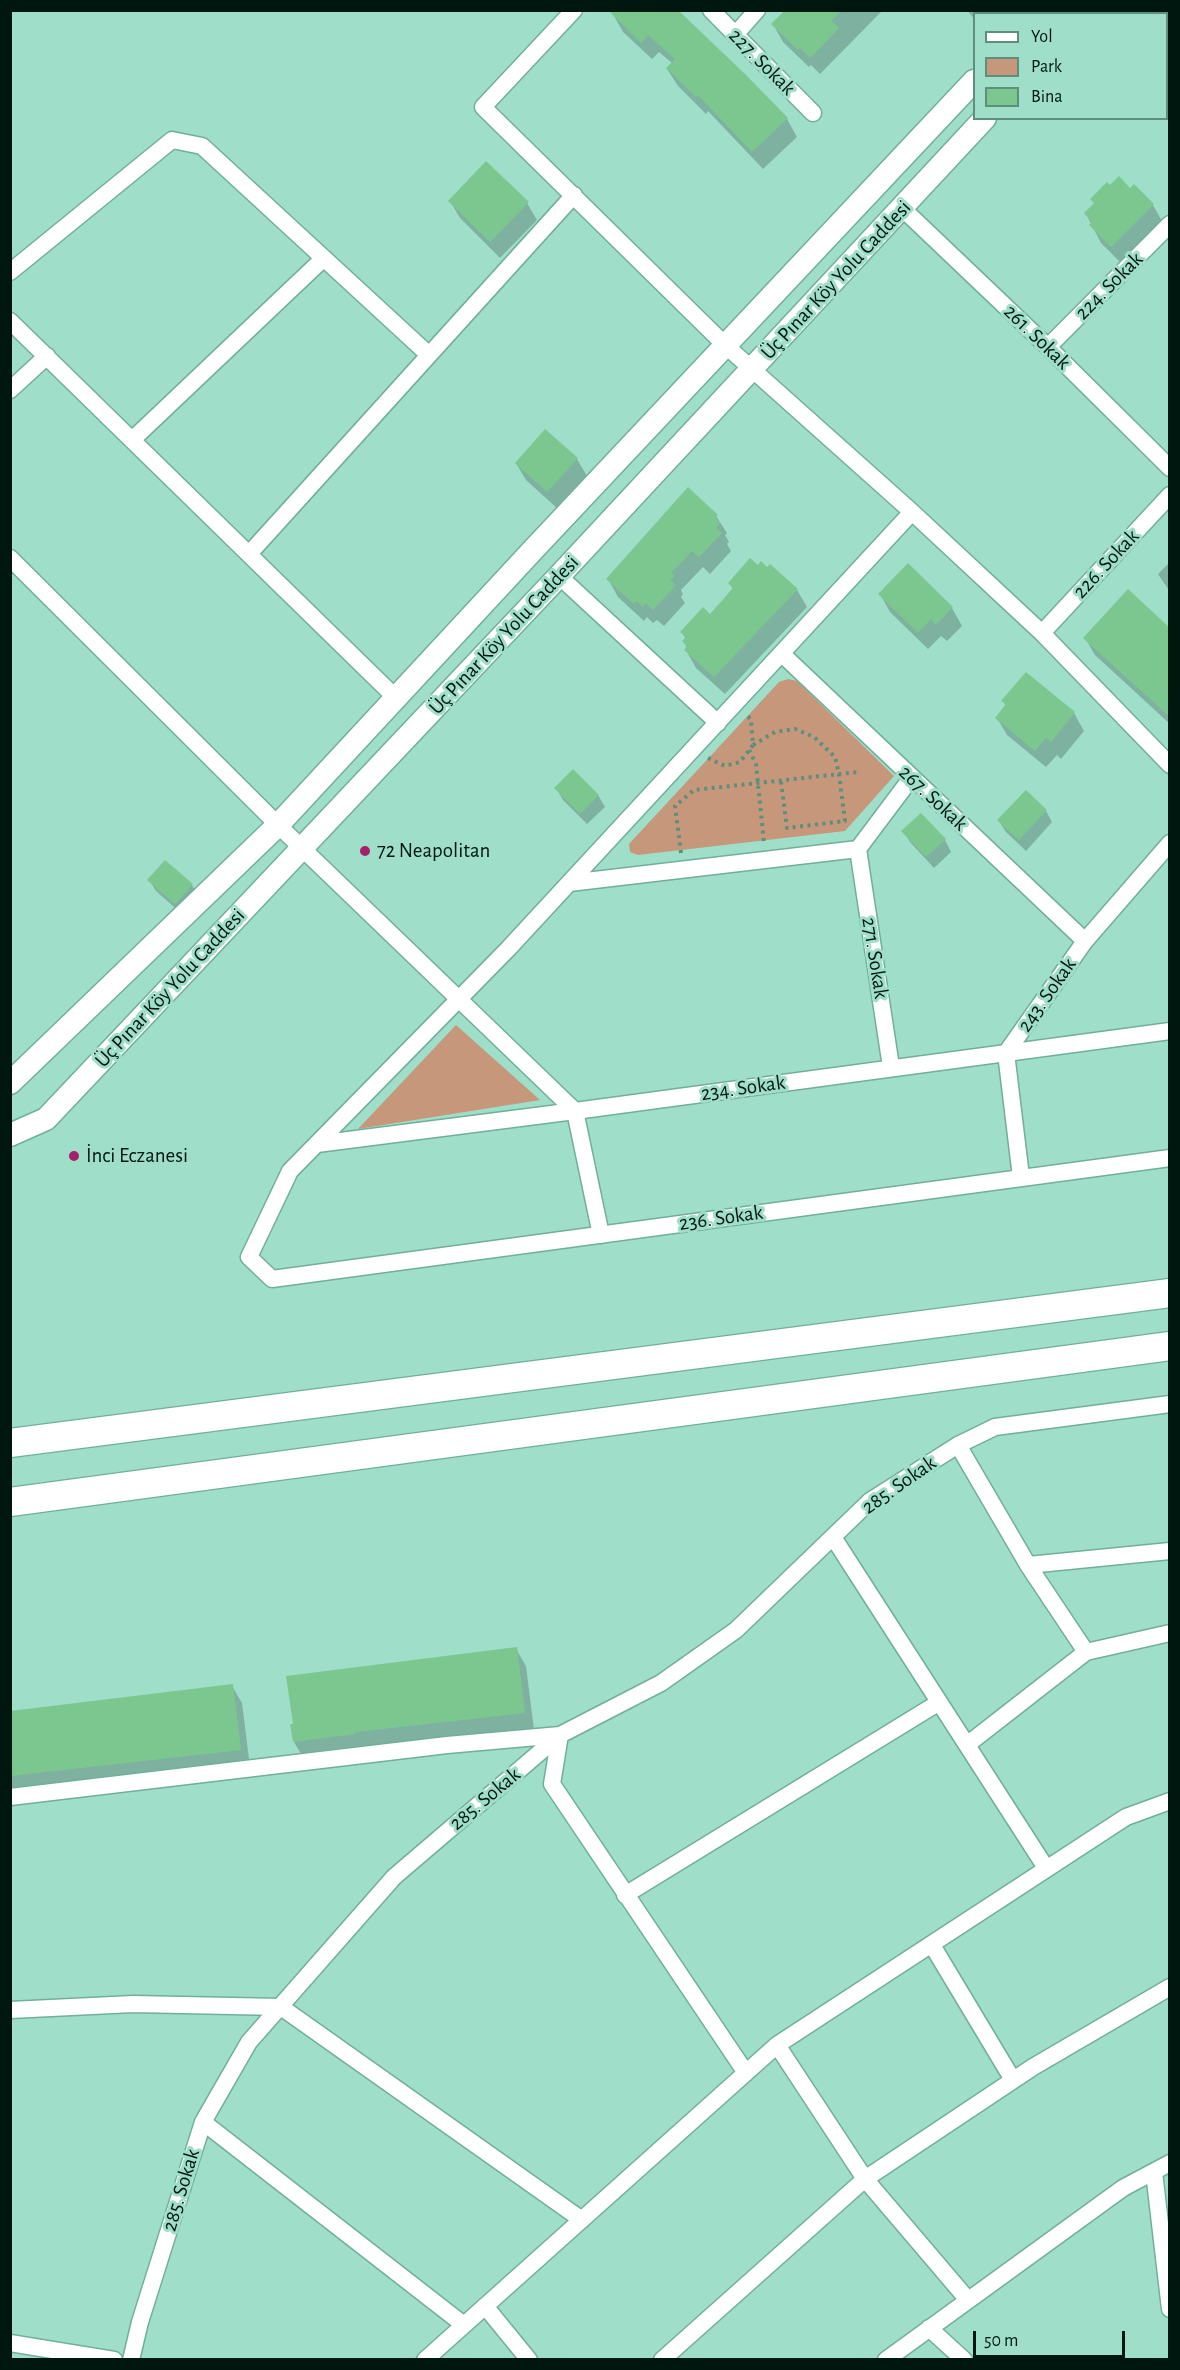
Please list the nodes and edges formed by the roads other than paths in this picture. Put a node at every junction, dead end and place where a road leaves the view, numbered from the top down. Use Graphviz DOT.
graph roads {
  1 [pos="574,10"];
  2 [pos="711,10"];
  3 [pos="758,10"];
  4 [pos="735,35"];
  5 [pos="973,83"];
  6 [pos="813,113"];
  7 [pos="983,120"];
  8 [pos="574,195"];
  9 [pos="902,208"];
  10 [pos="1170,224"];
  11 [pos="324,258"];
  12 [pos="10,272"];
  13 [pos="10,321"];
  14 [pos="725,345"];
  15 [pos="1048,347"];
  16 [pos="47,356"];
  17 [pos="429,356"];
  18 [pos="753,369"];
  19 [pos="10,390"];
  20 [pos="132,440"];
  21 [pos="1170,468"];
  22 [pos="1170,495"];
  23 [pos="912,512"];
  24 [pos="249,554"];
  25 [pos="10,558"];
  26 [pos="559,576"];
  27 [pos="1042,633"];
  28 [pos="782,654"];
  29 [pos="397,699"];
  30 [pos="718,723"];
  31 [pos="1170,765"];
  32 [pos="912,777"];
  33 [pos="278,825"];
  34 [pos="1170,843"];
  35 [pos="302,849"];
  36 [pos="858,849"];
  37 [pos="569,883"];
  38 [pos="1085,941"];
  39 [pos="458,1000"];
  40 [pos="1170,1031"];
  41 [pos="1006,1053"];
  42 [pos="891,1067"];
  43 [pos="10,1083"];
  44 [pos="575,1111"];
  45 [pos="10,1135"];
  46 [pos="317,1144"];
  47 [pos="1170,1158"];
  48 [pos="1021,1177"];
  49 [pos="601,1235"];
  50 [pos="1170,1293"];
  51 [pos="1170,1346"];
  52 [pos="1170,1404"];
  53 [pos="10,1443"];
  54 [pos="958,1445"];
  55 [pos="10,1502"];
  56 [pos="833,1537"];
  57 [pos="1170,1551"];
  58 [pos="1028,1565"];
  59 [pos="1170,1633"];
  60 [pos="1086,1652"];
  61 [pos="938,1703"];
  62 [pos="560,1735"];
  63 [pos="968,1744"];
  64 [pos="10,1797"];
  65 [pos="1170,1801"];
  66 [pos="1046,1868"];
  67 [pos="625,1895"];
  68 [pos="932,1945"];
  69 [pos="1170,1987"];
  70 [pos="281,2007"];
  71 [pos="10,2010"];
  72 [pos="777,2045"];
  73 [pos="746,2073"];
  74 [pos="1013,2080"];
  75 [pos="203,2122"];
  76 [pos="1170,2163"];
  77 [pos="1154,2172"];
  78 [pos="865,2179"];
  79 [pos="582,2220"];
  80 [pos="968,2300"];
  81 [pos="485,2306"];
  82 [pos="1170,2309"];
  83 [pos="464,2325"];
  84 [pos="929,2328"];
  85 [pos="10,2343"];
  86 [pos="114,2360"];
  87 [pos="131,2360"];
  88 [pos="425,2360"];
  89 [pos="529,2360"];
  90 [pos="662,2360"];
  91 [pos="886,2360"];
  92 [pos="964,2360"];
  1 -- 8 [label="street"];
  2 -- 4 [label="street, 227. Sokak"];
  3 -- 4 [label="street"];
  4 -- 6 [label="street, 227. Sokak"];
  5 -- 14 [label="main road, Üç Pınar Köy Yolu Caddesi"];
  7 -- 9 [label="main road, Üç Pınar Köy Yolu Caddesi"];
  8 -- 14 [label="street"];
  8 -- 17 [label="street"];
  9 -- 15 [label="street, 261. Sokak"];
  9 -- 18 [label="main road, Üç Pınar Köy Yolu Caddesi"];
  10 -- 15 [label="street, 224. Sokak"];
  11 -- 12 [label="street"];
  11 -- 17 [label="street"];
  11 -- 20 [label="street"];
  13 -- 16 [label="street"];
  14 -- 18 [label="street"];
  14 -- 29 [label="main road, Üç Pınar Köy Yolu Caddesi"];
  15 -- 21 [label="street, 261. Sokak"];
  16 -- 19 [label="street"];
  16 -- 20 [label="street"];
  17 -- 24 [label="street"];
  18 -- 23 [label="street"];
  18 -- 26 [label="main road, Üç Pınar Köy Yolu Caddesi"];
  20 -- 24 [label="street"];
  22 -- 27 [label="street, 226. Sokak"];
  23 -- 27 [label="street"];
  23 -- 28 [label="street"];
  24 -- 29 [label="street"];
  25 -- 33 [label="street"];
  26 -- 30 [label="street"];
  26 -- 35 [label="main road, Üç Pınar Köy Yolu Caddesi"];
  27 -- 31 [label="street"];
  28 -- 30 [label="street"];
  28 -- 32 [label="street, 267. Sokak"];
  29 -- 33 [label="main road, Üç Pınar Köy Yolu Caddesi"];
  30 -- 37 [label="street"];
  32 -- 36 [label="street"];
  32 -- 38 [label="street, 267. Sokak"];
  33 -- 35 [label="street"];
  33 -- 43 [label="main road, Üç Pınar Köy Yolu Caddesi"];
  34 -- 38 [label="street, 243. Sokak"];
  35 -- 39 [label="street"];
  35 -- 45 [label="main road, Üç Pınar Köy Yolu Caddesi"];
  36 -- 37 [label="street"];
  36 -- 42 [label="street, 271. Sokak"];
  37 -- 39 [label="street"];
  38 -- 41 [label="street, 243. Sokak"];
  39 -- 44 [label="street"];
  39 -- 46 [label="street"];
  40 -- 41 [label="street, 234. Sokak"];
  41 -- 42 [label="street, 234. Sokak"];
  41 -- 48 [label="street, 243. Sokak"];
  42 -- 44 [label="street, 234. Sokak"];
  44 -- 46 [label="street, 234. Sokak"];
  44 -- 49 [label="street"];
  46 -- 49 [label="street, 236. Sokak"];
  47 -- 48 [label="street, 236. Sokak"];
  48 -- 49 [label="street, 236. Sokak"];
  50 -- 53 [label="highway"];
  51 -- 55 [label="highway"];
  52 -- 54 [label="street, 285. Sokak"];
  54 -- 56 [label="street, 285. Sokak"];
  54 -- 58 [label="street"];
  56 -- 61 [label="street"];
  56 -- 62 [label="street, 285. Sokak"];
  57 -- 58 [label="street"];
  58 -- 60 [label="street"];
  59 -- 60 [label="street"];
  60 -- 63 [label="street"];
  61 -- 63 [label="street"];
  61 -- 67 [label="street"];
  62 -- 64 [label="street"];
  62 -- 67 [label="street"];
  62 -- 70 [label="street, 285. Sokak"];
  63 -- 66 [label="street"];
  65 -- 66 [label="street"];
  66 -- 68 [label="street"];
  67 -- 73 [label="street"];
  68 -- 72 [label="street"];
  68 -- 74 [label="street"];
  69 -- 74 [label="street"];
  70 -- 71 [label="street"];
  70 -- 75 [label="street, 285. Sokak"];
  70 -- 79 [label="street"];
  72 -- 73 [label="street"];
  72 -- 78 [label="street"];
  73 -- 79 [label="street"];
  74 -- 78 [label="street"];
  75 -- 83 [label="street"];
  75 -- 87 [label="street, 285. Sokak"];
  76 -- 77 [label="street"];
  77 -- 80 [label="street"];
  77 -- 82 [label="street"];
  78 -- 80 [label="street"];
  78 -- 90 [label="street"];
  79 -- 81 [label="street"];
  80 -- 84 [label="street"];
  81 -- 83 [label="street"];
  81 -- 89 [label="street"];
  83 -- 88 [label="street"];
  84 -- 91 [label="street"];
  84 -- 92 [label="street"];
  85 -- 86 [label="street"];
}
